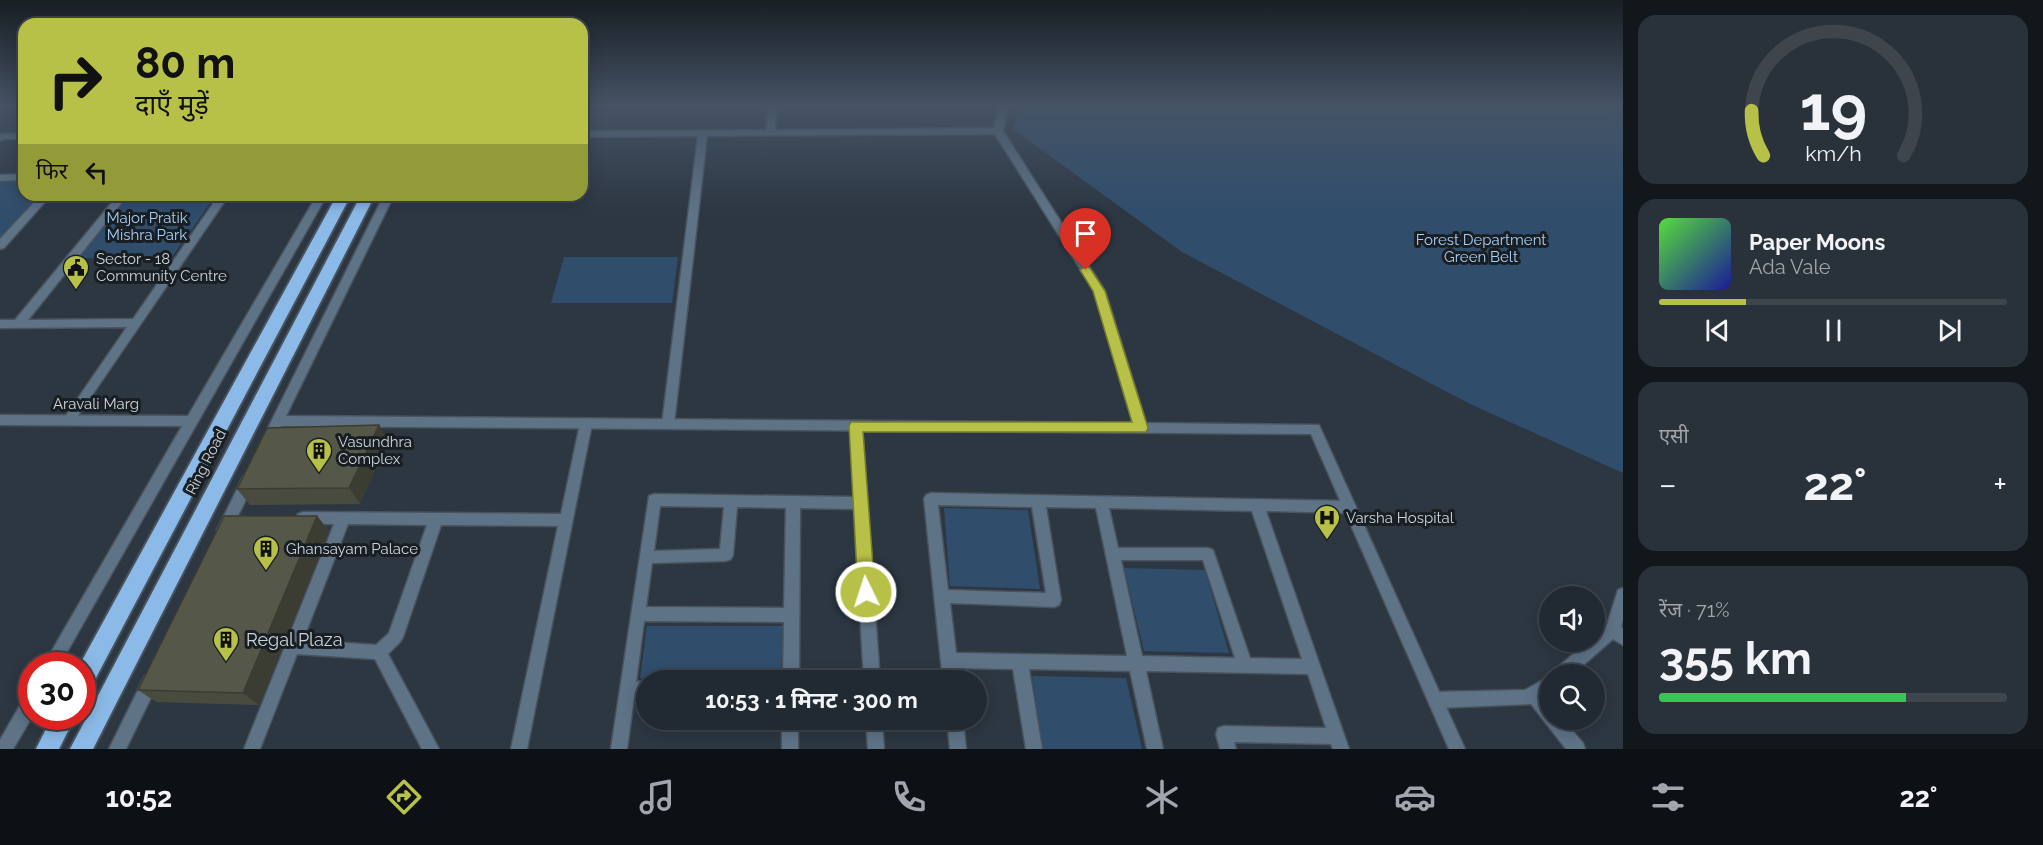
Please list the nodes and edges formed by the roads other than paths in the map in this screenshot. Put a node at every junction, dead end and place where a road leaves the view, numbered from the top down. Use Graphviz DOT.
graph roads {
  1 [pos="702,142"];
  2 [pos="1005,142"];
  3 [pos="18,177"];
  4 [pos="0,178"];
  5 [pos="41,201"];
  6 [pos="118,201"];
  7 [pos="220,201"];
  8 [pos="319,201"];
  9 [pos="341,201"];
  10 [pos="365,201"];
  11 [pos="386,201"];
  12 [pos="0,246"];
  13 [pos="136,323"];
  14 [pos="0,324"];
  15 [pos="18,324"];
  16 [pos="0,420"];
  17 [pos="69,420"];
  18 [pos="191,421"];
  19 [pos="277,421"];
  20 [pos="586,424"];
  21 [pos="668,424"];
  22 [pos="856,426"];
  23 [pos="1141,428"];
  24 [pos="266,443"];
  25 [pos="256,464"];
  26 [pos="731,501"];
  27 [pos="1038,501"];
  28 [pos="793,502"];
  29 [pos="1101,502"];
  30 [pos="861,503"];
  31 [pos="1257,505"];
  32 [pos="1349,507"];
  33 [pos="287,518"];
  34 [pos="344,519"];
  35 [pos="436,519"];
  36 [pos="566,520"];
  37 [pos="220,538"];
  38 [pos="1112,555"];
  39 [pos="646,557"];
  40 [pos="1623,595"];
  41 [pos="942,596"];
  42 [pos="638,614"];
  43 [pos="792,615"];
  44 [pos="1620,633"];
  45 [pos="293,647"];
  46 [pos="59,652"];
  47 [pos="379,652"];
  48 [pos="96,656"];
  49 [pos="949,660"];
  50 [pos="1020,662"];
  51 [pos="1137,664"];
  52 [pos="1576,664"];
  53 [pos="1245,666"];
  54 [pos="1313,667"];
  55 [pos="790,670"];
  56 [pos="871,670"];
  57 [pos="950,670"];
  58 [pos="155,672"];
  59 [pos="627,690"];
  60 [pos="636,690"];
  61 [pos="1539,690"];
  62 [pos="1532,694"];
  63 [pos="1436,700"];
  64 [pos="1539,703"];
  65 [pos="18,725"];
  66 [pos="57,730"];
  67 [pos="790,730"];
  68 [pos="875,730"];
  69 [pos="956,730"];
  70 [pos="1561,730"];
  71 [pos="1339,743"];
  72 [pos="4,749"];
  73 [pos="47,749"];
  74 [pos="81,749"];
  75 [pos="117,749"];
  76 [pos="252,749"];
  77 [pos="431,749"];
  78 [pos="519,749"];
  79 [pos="619,749"];
  80 [pos="790,749"];
  81 [pos="876,749"];
  82 [pos="958,749"];
  83 [pos="1034,749"];
  84 [pos="1155,749"];
  85 [pos="1228,749"];
  86 [pos="1457,749"];
  87 [pos="1577,749"];
  1 -- 21 [label="street"];
  2 -- 23 [label="street"];
  3 -- 4 [label="street"];
  5 -- 12 [label="street"];
  6 -- 15 [label="street"];
  7 -- 13 [label="street"];
  8 -- 18 [label="street"];
  9 -- 48 [label="highway, Ring Road"];
  10 -- 74 [label="highway, Ring Road"];
  11 -- 19 [label="street"];
  13 -- 15 [label="street"];
  13 -- 17 [label="street"];
  14 -- 15 [label="street"];
  16 -- 17 [label="street, Aravali Marg"];
  17 -- 18 [label="street, Aravali Marg"];
  18 -- 46 [label="street"];
  19 -- 20 [label="street"];
  19 -- 24 [label="street"];
  20 -- 21 [label="street"];
  20 -- 36 [label="street"];
  21 -- 22 [label="street"];
  22 -- 23 [label="street"];
  22 -- 30 [label="street"];
  23 -- 32 [label="street"];
  25 -- 37 [label="street"];
  26 -- 28 [label="street"];
  26 -- 39 [label="street"];
  26 -- 39 [label="street"];
  27 -- 29 [label="street"];
  27 -- 41 [label="street"];
  27 -- 41 [label="street"];
  28 -- 30 [label="street"];
  28 -- 43 [label="street"];
  29 -- 31 [label="street"];
  29 -- 38 [label="street"];
  30 -- 56 [label="street"];
  31 -- 32 [label="street"];
  31 -- 54 [label="street"];
  32 -- 63 [label="street"];
  33 -- 34 [label="street"];
  34 -- 35 [label="street"];
  34 -- 45 [label="street"];
  35 -- 36 [label="street"];
  35 -- 47 [label="street"];
  36 -- 78 [label="street"];
  38 -- 51 [label="street"];
  38 -- 53 [label="street"];
  39 -- 42 [label="street"];
  40 -- 44 [label="street"];
  41 -- 49 [label="street"];
  42 -- 43 [label="street"];
  42 -- 59 [label="street"];
  43 -- 55 [label="street"];
  44 -- 52 [label="street"];
  45 -- 47 [label="street"];
  45 -- 76 [label="street"];
  47 -- 77 [label="street"];
  49 -- 50 [label="street"];
  49 -- 57 [label="street"];
  50 -- 51 [label="street"];
  50 -- 83 [label="street"];
  51 -- 53 [label="street"];
  51 -- 84 [label="street"];
  53 -- 54 [label="street"];
  54 -- 71 [label="street"];
  58 -- 75 [label="street"];
  59 -- 60 [label="street"];
  59 -- 79 [label="street"];
  61 -- 62 [label="street"];
  62 -- 63 [label="street"];
  62 -- 64 [label="street"];
  63 -- 86 [label="street"];
  65 -- 72 [label="street"];
  66 -- 73 [label="highway"];
  67 -- 80 [label="street"];
  68 -- 81 [label="street"];
  69 -- 82 [label="street"];
  70 -- 87 [label="street"];
  71 -- 85 [label="street"];
}
